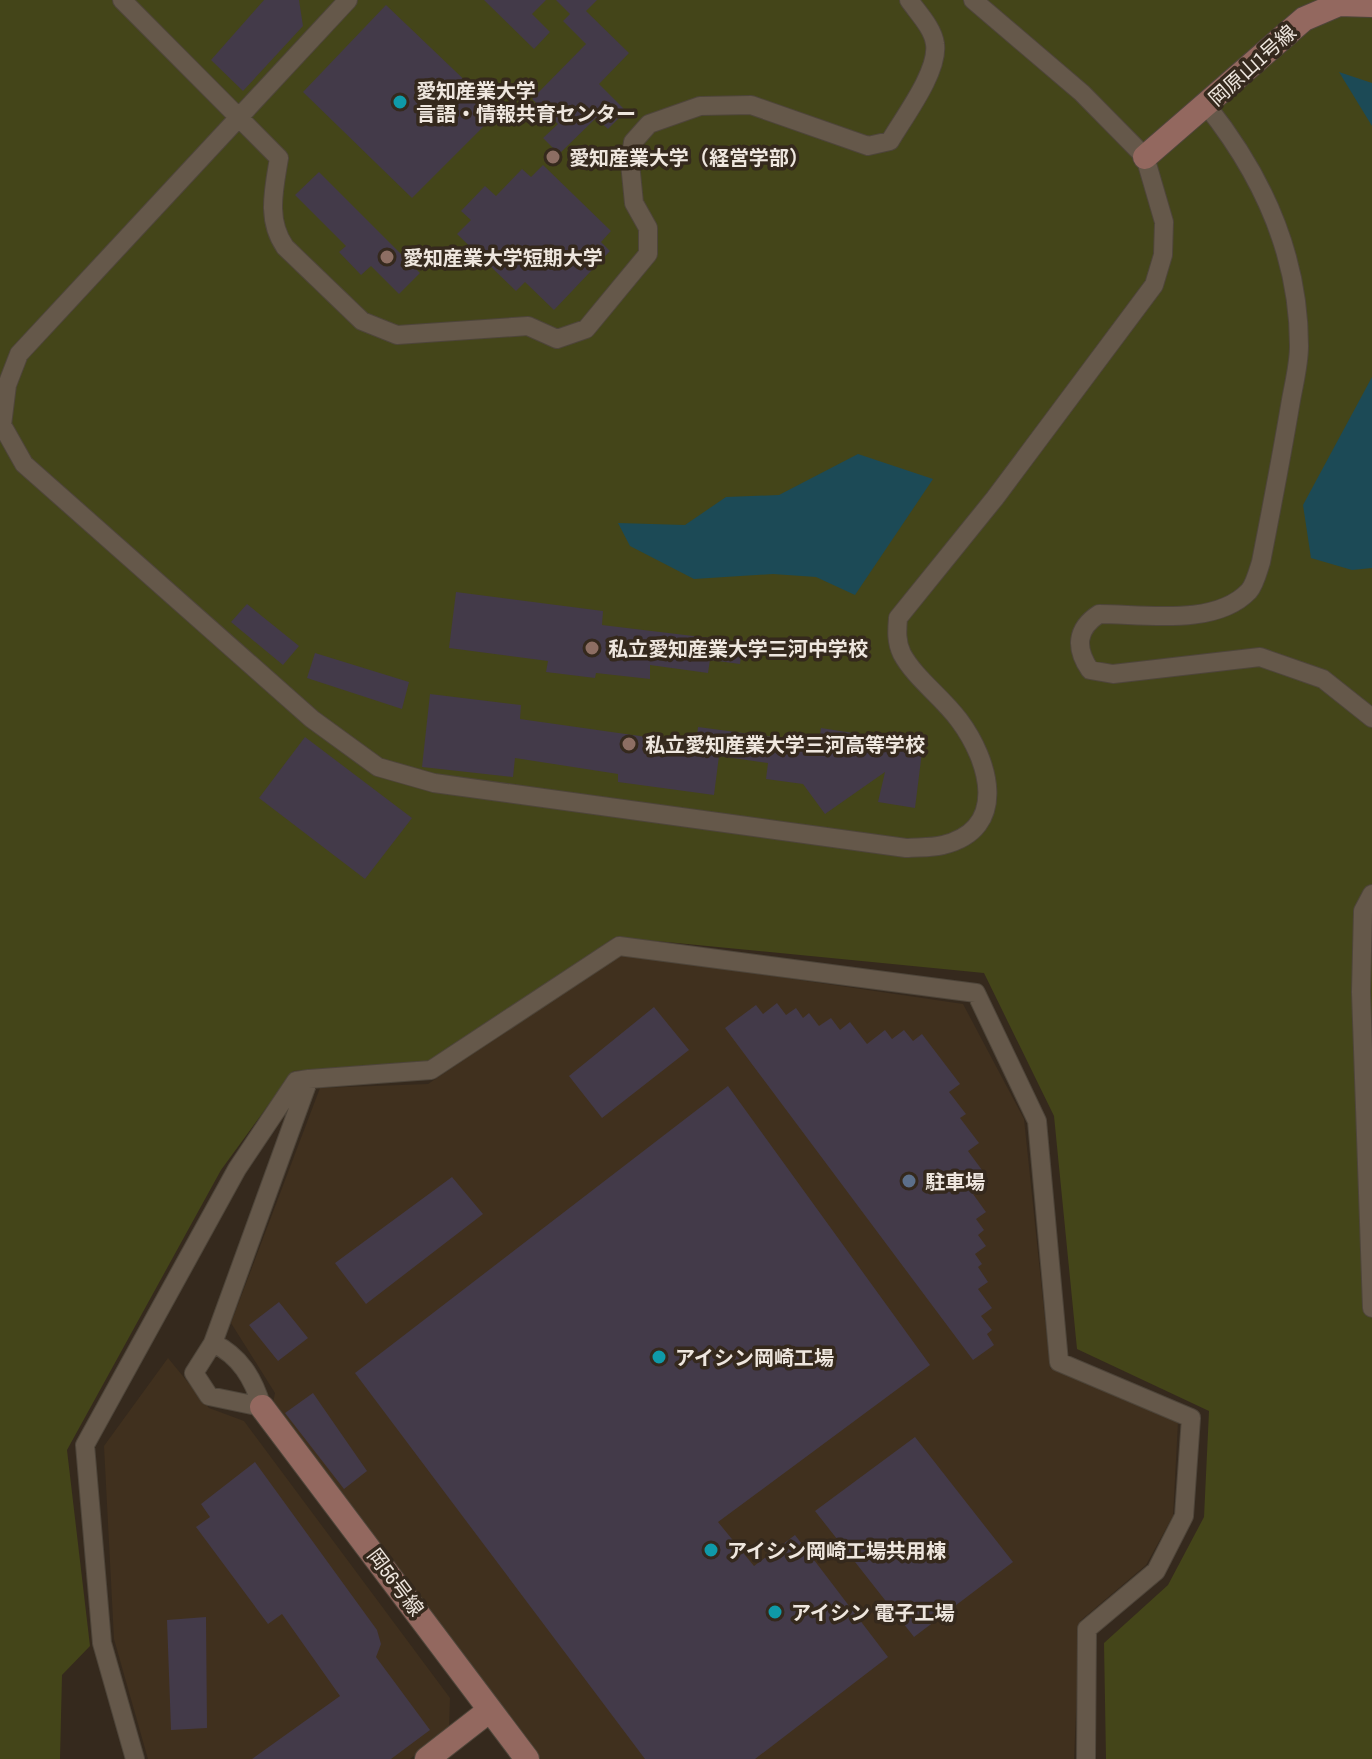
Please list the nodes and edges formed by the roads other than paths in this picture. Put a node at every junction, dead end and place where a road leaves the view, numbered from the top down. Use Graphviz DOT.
graph roads {
  1 [pos="122,0"];
  2 [pos="348,0"];
  3 [pos="909,0"];
  4 [pos="973,0"];
  5 [pos="1372,5"];
  6 [pos="1207,106"];
  7 [pos="241,117"];
  8 [pos="1145,157"];
  9 [pos="1372,718"];
  10 [pos="1372,894"];
  11 [pos="309,1079"];
  12 [pos="1372,1308"];
  13 [pos="213,1343"];
  14 [pos="262,1407"];
  15 [pos="490,1710"];
  16 [pos="135,1759"];
  17 [pos="427,1759"];
  18 [pos="527,1759"];
  19 [pos="1086,1759"];
  1 -- 7 [label="street"];
  2 -- 7 [label="street"];
  3 -- 7 [label="street"];
  4 -- 8 [label="street"];
  5 -- 6 [label="street, 岡原山1号線"];
  6 -- 8 [label="street, 岡原山1号線"];
  6 -- 9 [label="street"];
  7 -- 8 [label="street"];
  10 -- 12 [label="street"];
  11 -- 13 [label="street"];
  11 -- 16 [label="street"];
  11 -- 19 [label="street"];
  13 -- 14 [label="street"];
  13 -- 14 [label="street"];
  14 -- 15 [label="street, 岡56号線"];
  15 -- 17 [label="street"];
  15 -- 18 [label="street, 岡56号線"];
}
